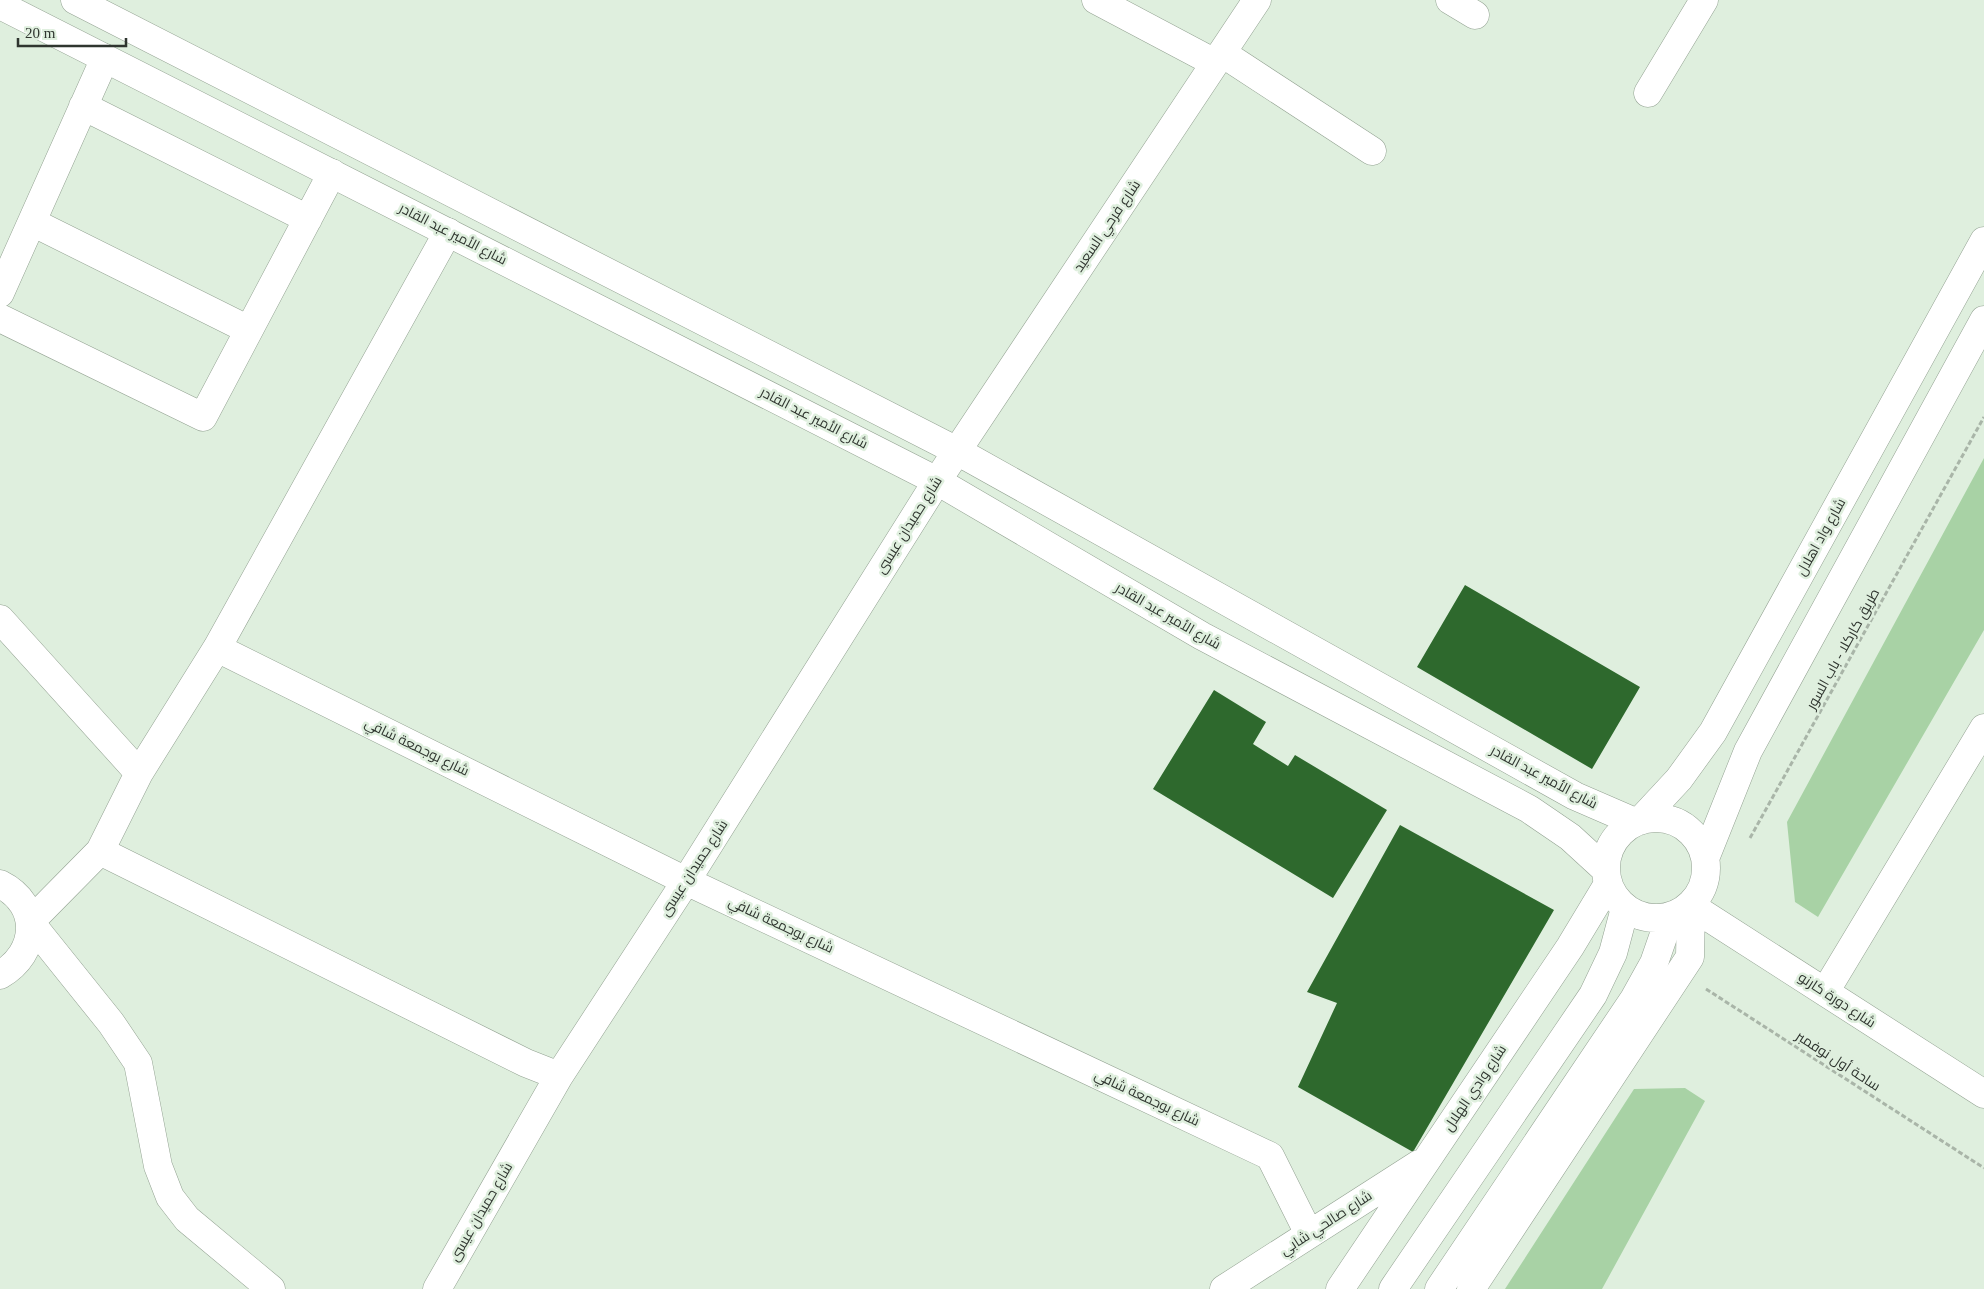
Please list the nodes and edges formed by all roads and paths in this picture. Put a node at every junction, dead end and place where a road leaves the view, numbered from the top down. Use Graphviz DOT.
graph roads {
  1 [pos="74,0"];
  2 [pos="1096,0"];
  3 [pos="1257,0"];
  4 [pos="1450,0"];
  5 [pos="1704,0"];
  6 [pos="0,5"];
  7 [pos="1475,15"];
  8 [pos="105,58"];
  9 [pos="1219,58"];
  10 [pos="1648,93"];
  11 [pos="83,106"];
  12 [pos="1372,151"];
  13 [pos="332,173"];
  14 [pos="308,219"];
  15 [pos="32,222"];
  16 [pos="448,232"];
  17 [pos="1984,241"];
  18 [pos="0,293"];
  19 [pos="0,318"];
  20 [pos="1984,320"];
  21 [pos="249,330"];
  22 [pos="1984,416"];
  23 [pos="957,451"];
  24 [pos="937,481"];
  25 [pos="0,620"];
  26 [pos="217,648"];
  27 [pos="1984,728"];
  28 [pos="139,774"];
  29 [pos="1638,821"];
  30 [pos="1746,842"];
  31 [pos="100,851"];
  32 [pos="1706,856"];
  33 [pos="1607,877"];
  34 [pos="686,881"];
  35 [pos="0,884"];
  36 [pos="1625,908"];
  37 [pos="1680,912"];
  38 [pos="30,922"];
  39 [pos="1680,973"];
  40 [pos="0,975"];
  41 [pos="1825,992"];
  42 [pos="559,1076"];
  43 [pos="1984,1094"];
  44 [pos="1428,1157"];
  45 [pos="1984,1168"];
  46 [pos="1309,1234"];
  47 [pos="270,1289"];
  48 [pos="437,1289"];
  49 [pos="1224,1289"];
  50 [pos="1340,1289"];
  51 [pos="1393,1289"];
  52 [pos="1439,1289"];
  53 [pos="1472,1289"];
  1 -- 23 [label="street, شارع الأمير عبد القادر"];
  2 -- 9 [label="street"];
  3 -- 9 [label="street, شارع فرحي السعيد"];
  4 -- 7 [label="street"];
  5 -- 10 [label="street"];
  6 -- 8 [label="street, شارع الأمير عبد القادر"];
  8 -- 11 [label="street"];
  8 -- 13 [label="street, شارع الأمير عبد القادر"];
  9 -- 12 [label="street"];
  9 -- 23 [label="street, شارع فرحي السعيد"];
  11 -- 14 [label="street"];
  11 -- 15 [label="street"];
  13 -- 14 [label="street"];
  13 -- 16 [label="street, شارع الأمير عبد القادر"];
  14 -- 21 [label="street"];
  15 -- 18 [label="street"];
  15 -- 21 [label="street"];
  16 -- 24 [label="street, شارع الأمير عبد القادر"];
  16 -- 26 [label="street"];
  17 -- 29 [label="street, شارع واد اهلال"];
  19 -- 21 [label="street"];
  20 -- 32 [label="street"];
  22 -- 30 [label="path, طريق كاركلا - باب السور"];
  23 -- 24 [label="street, شارع حميدان عيسى"];
  23 -- 29 [label="street, شارع الأمير عبد القادر"];
  24 -- 33 [label="street, شارع الأمير عبد القادر"];
  24 -- 34 [label="street, شارع حميدان عيسى"];
  25 -- 28 [label="street"];
  26 -- 28 [label="street"];
  26 -- 34 [label="street, شارع بوجمعة شافي"];
  27 -- 41 [label="street"];
  28 -- 31 [label="street"];
  29 -- 32 [label="street"];
  29 -- 33 [label="street"];
  31 -- 38 [label="street"];
  31 -- 42 [label="street"];
  32 -- 37 [label="street"];
  33 -- 36 [label="street"];
  33 -- 44 [label="street, شارع وادي الهلال"];
  34 -- 42 [label="street, شارع حميدان عيسى"];
  34 -- 46 [label="street, شارع بوجمعة شافي"];
  35 -- 38 [label="street"];
  36 -- 37 [label="street"];
  36 -- 51 [label="street"];
  37 -- 39 [label="street"];
  37 -- 41 [label="street, شارع دورة كارنو"];
  37 -- 52 [label="street"];
  38 -- 40 [label="street"];
  38 -- 47 [label="street"];
  39 -- 45 [label="path, ساحة أول نوفمبر"];
  39 -- 53 [label="street"];
  41 -- 43 [label="street, شارع دورة كارنو"];
  42 -- 48 [label="street, شارع حميدان عيسى"];
  44 -- 46 [label="street, شارع صالحي شابي"];
  44 -- 50 [label="street, شارع وادي الهلال"];
  46 -- 49 [label="street, شارع صالحي شابي"];
}
